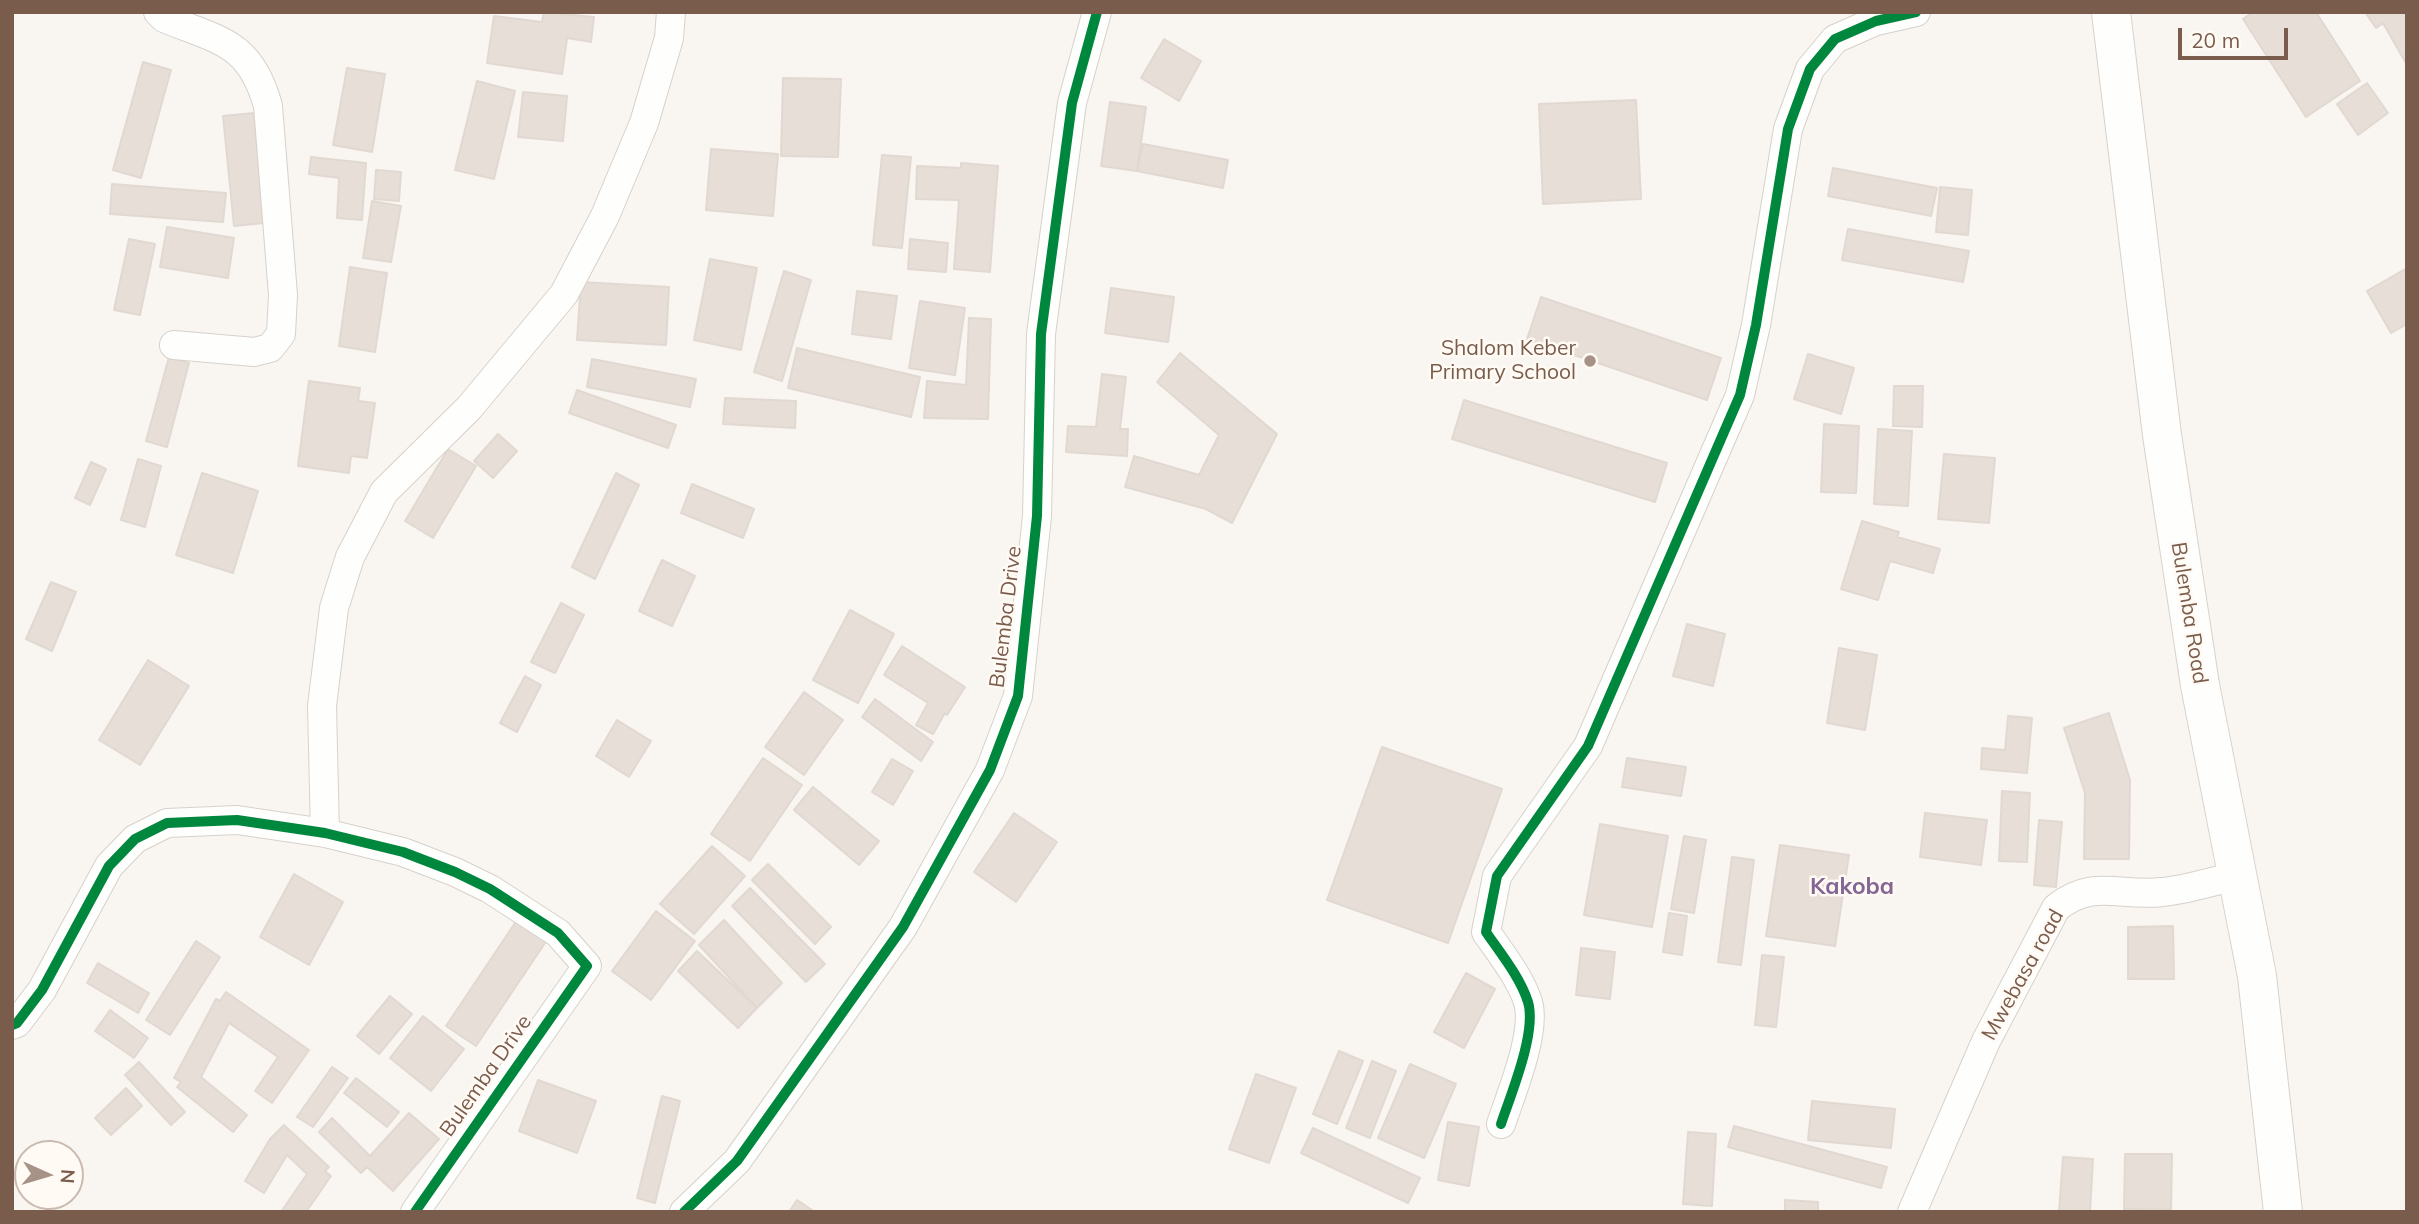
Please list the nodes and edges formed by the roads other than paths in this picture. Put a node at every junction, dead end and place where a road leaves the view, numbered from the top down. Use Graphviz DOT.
graph roads {
  1 [pos="158,12"];
  2 [pos="671,12"];
  3 [pos="1097,12"];
  4 [pos="1916,12"];
  5 [pos="2111,12"];
  6 [pos="174,345"];
  7 [pos="325,833"];
  8 [pos="2237,876"];
  9 [pos="12,1025"];
  10 [pos="1501,1124"];
  11 [pos="415,1212"];
  12 [pos="684,1212"];
  13 [pos="1912,1212"];
  14 [pos="2283,1212"];
  1 -- 6 [label="street"];
  2 -- 7 [label="street"];
  3 -- 12 [label="street, Bulemba Drive"];
  4 -- 10 [label="street"];
  5 -- 8 [label="main road, Bulemba Road"];
  7 -- 9 [label="street"];
  7 -- 11 [label="street, Bulemba Drive"];
  8 -- 13 [label="street, Mwebasa road"];
  8 -- 14 [label="main road, Bulemba Road"];
}
